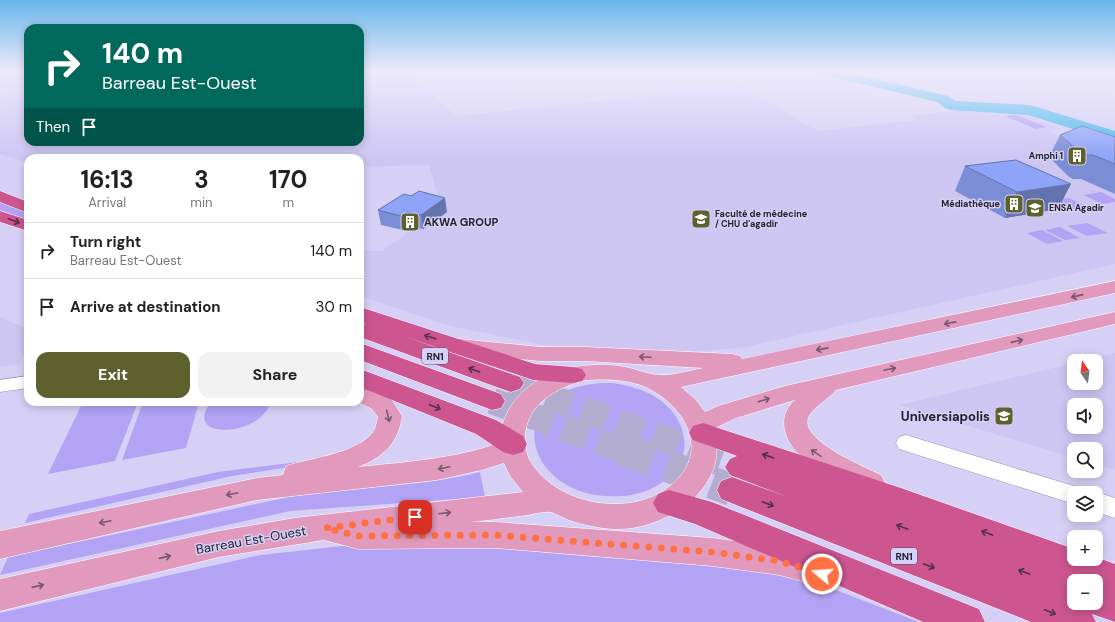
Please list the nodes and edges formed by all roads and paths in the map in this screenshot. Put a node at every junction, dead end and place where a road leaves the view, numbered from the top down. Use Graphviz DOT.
graph roads {
  1 [pos="0,187"];
  2 [pos="24,192"];
  3 [pos="0,196"];
  4 [pos="24,206"];
  5 [pos="0,216"];
  6 [pos="24,225"];
  7 [pos="1115,288"];
  8 [pos="364,315"];
  9 [pos="1115,318"];
  10 [pos="364,330"];
  11 [pos="459,346"];
  12 [pos="364,353"];
  13 [pos="796,354"];
  14 [pos="573,375"];
  15 [pos="364,379"];
  16 [pos="831,382"];
  17 [pos="24,383"];
  18 [pos="511,383"];
  19 [pos="656,383"];
  20 [pos="0,386"];
  21 [pos="364,395"];
  22 [pos="492,401"];
  23 [pos="702,429"];
  24 [pos="906,443"];
  25 [pos="513,446"];
  26 [pos="257,489"];
  27 [pos="1067,493"];
  28 [pos="553,500"];
  29 [pos="898,500"];
  30 [pos="669,503"];
  31 [pos="1103,504"];
  32 [pos="1115,508"];
  33 [pos="325,528"];
  34 [pos="0,546"];
  35 [pos="1115,580"];
  36 [pos="1067,588"];
  37 [pos="0,595"];
  38 [pos="910,599"];
  39 [pos="1103,601"];
  40 [pos="1115,605"];
  41 [pos="966,622"];
  42 [pos="1077,622"];
  1 -- 2 [label="highway"];
  3 -- 4 [label="highway"];
  5 -- 6 [label="highway, one-way"];
  7 -- 13 [label="main road, one-way"];
  11 -- 8 [label="highway, one-way"];
  16 -- 9 [label="main road, one-way"];
  18 -- 10 [label="highway, RN1, one-way"];
  13 -- 11 [label="main road, one-way"];
  11 -- 14 [label="highway"];
  12 -- 22 [label="highway, RN1"];
  13 -- 19 [label="main road"];
  14 -- 19 [label="main road"];
  14 -- 25 [label="main road"];
  15 -- 25 [label="highway, one-way"];
  23 -- 16 [label="main road, one-way"];
  29 -- 16 [label="main road, one-way"];
  17 -- 20 [label="street"];
  19 -- 23 [label="main road"];
  21 -- 26 [label="main road, one-way"];
  29 -- 23 [label="highway, one-way"];
  23 -- 30 [label="main road"];
  24 -- 27 [label="street"];
  25 -- 26 [label="main road, one-way"];
  25 -- 28 [label="main road"];
  26 -- 34 [label="main road, one-way"];
  28 -- 30 [label="main road"];
  33 -- 28 [label="main road, Barreau Est-Ouest, one-way"];
  35 -- 29 [label="highway, one-way"];
  30 -- 38 [label="highway"];
  31 -- 32 [label="street"];
  37 -- 33 [label="main road, Barreau Est-Ouest, one-way"];
  33 -- 38 [label="main road"];
  36 -- 42 [label="highway, RN1, one-way"];
  38 -- 41 [label="highway"];
  39 -- 40 [label="highway"];
}
